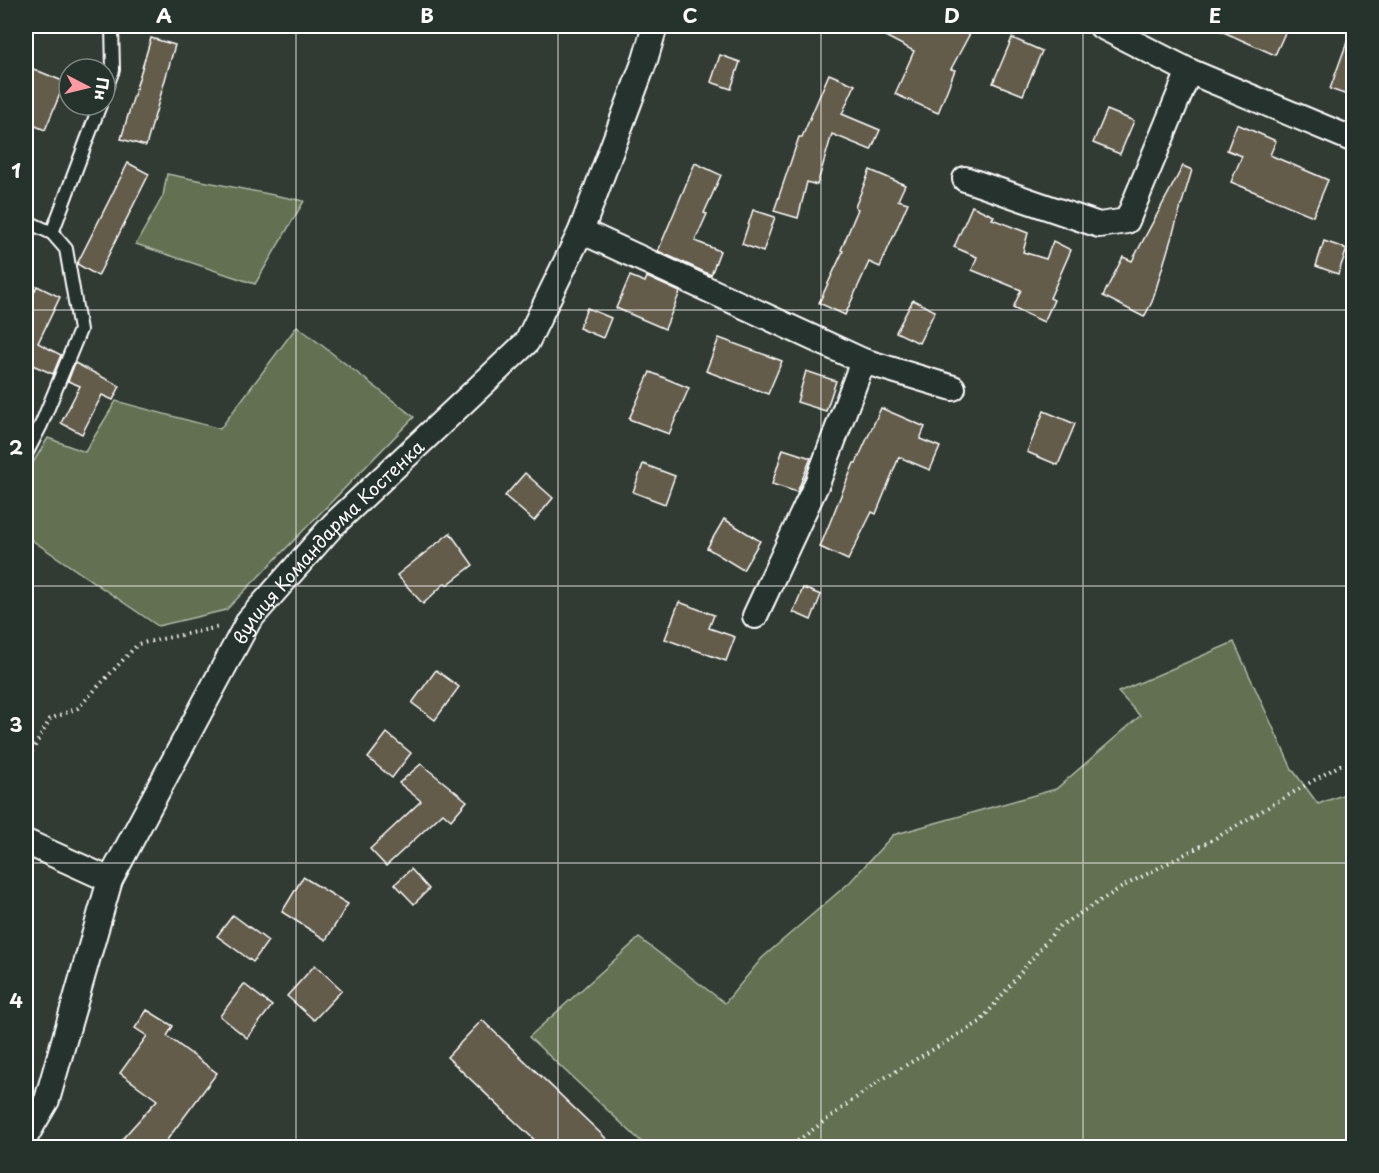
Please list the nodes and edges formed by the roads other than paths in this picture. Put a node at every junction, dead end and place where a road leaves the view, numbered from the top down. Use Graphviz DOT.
graph roads {
  1 [pos="112,26"];
  2 [pos="655,26"];
  3 [pos="1101,26"];
  4 [pos="113,57"];
  5 [pos="1189,71"];
  6 [pos="95,117"];
  7 [pos="1353,140"];
  8 [pos="965,179"];
  9 [pos="26,221"];
  10 [pos="581,231"];
  11 [pos="52,232"];
  12 [pos="863,361"];
  13 [pos="953,388"];
  14 [pos="26,454"];
  15 [pos="755,616"];
  16 [pos="26,842"];
  17 [pos="111,880"];
  18 [pos="26,1136"];
  1 -- 4 [label="lane"];
  2 -- 10 [label="street, вулиця Командарма Костенка"];
  3 -- 5 [label="street"];
  5 -- 7 [label="street"];
  5 -- 8 [label="street"];
  6 -- 11 [label="lane"];
  9 -- 11 [label="lane"];
  10 -- 12 [label="street"];
  10 -- 17 [label="street, вулиця Командарма Костенка"];
  11 -- 14 [label="lane"];
  12 -- 13 [label="street"];
  12 -- 15 [label="street"];
  16 -- 17 [label="street"];
  17 -- 18 [label="street, вулиця Командарма Костенка"];
}
